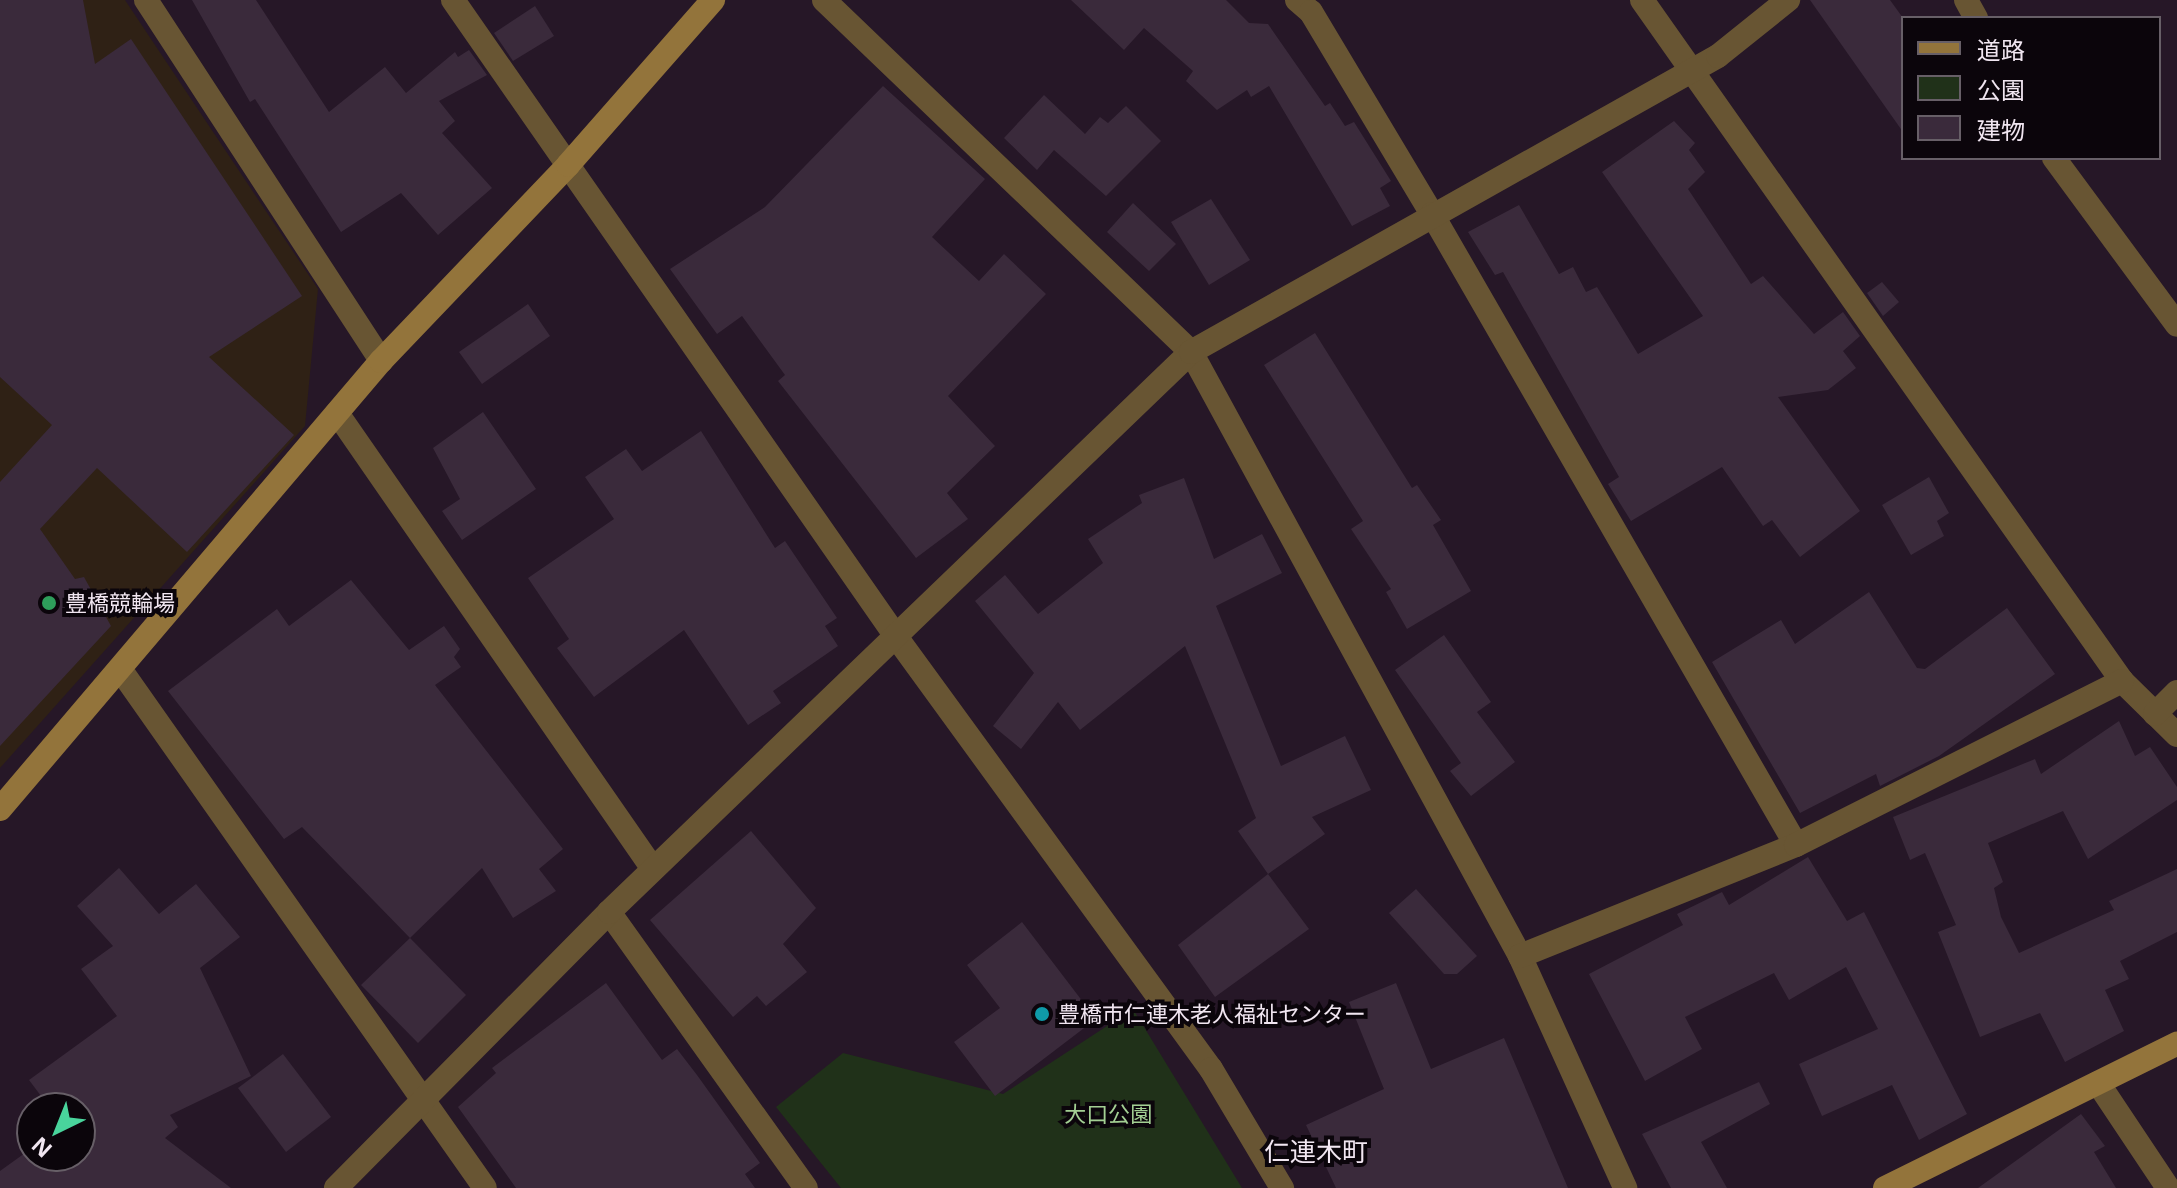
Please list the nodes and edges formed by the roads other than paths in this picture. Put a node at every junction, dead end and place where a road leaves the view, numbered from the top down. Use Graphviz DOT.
graph roads {
  1 [pos="146,0"];
  2 [pos="453,0"];
  3 [pos="713,0"];
  4 [pos="824,0"];
  5 [pos="1297,0"];
  6 [pos="1642,0"];
  7 [pos="1788,0"];
  8 [pos="1690,72"];
  9 [pos="2055,160"];
  10 [pos="568,165"];
  11 [pos="1432,214"];
  12 [pos="2177,325"];
  13 [pos="1191,352"];
  14 [pos="381,361"];
  15 [pos="337,413"];
  16 [pos="897,638"];
  17 [pos="120,669"];
  18 [pos="2122,681"];
  19 [pos="2177,692"];
  20 [pos="2155,714"];
  21 [pos="2177,735"];
  22 [pos="0,809"];
  23 [pos="1796,845"];
  24 [pos="653,869"];
  25 [pos="609,912"];
  26 [pos="1520,956"];
  27 [pos="2177,1044"];
  28 [pos="2098,1083"];
  29 [pos="423,1104"];
  30 [pos="336,1188"];
  31 [pos="485,1188"];
  32 [pos="806,1188"];
  33 [pos="1282,1188"];
  34 [pos="1625,1188"];
  35 [pos="1885,1188"];
  36 [pos="2168,1188"];
  1 -- 14 [label="street"];
  2 -- 10 [label="street"];
  3 -- 10 [label="street"];
  4 -- 13 [label="street"];
  5 -- 11 [label="street"];
  6 -- 8 [label="street"];
  7 -- 8 [label="street"];
  8 -- 11 [label="street"];
  8 -- 18 [label="street"];
  9 -- 12 [label="street"];
  10 -- 14 [label="street"];
  10 -- 16 [label="street"];
  11 -- 13 [label="street"];
  11 -- 23 [label="street"];
  13 -- 16 [label="street"];
  13 -- 26 [label="street"];
  14 -- 15 [label="street"];
  15 -- 17 [label="street"];
  15 -- 24 [label="street"];
  16 -- 24 [label="street"];
  16 -- 33 [label="street"];
  17 -- 22 [label="street"];
  17 -- 29 [label="street"];
  18 -- 20 [label="street"];
  18 -- 23 [label="street"];
  19 -- 20 [label="street"];
  20 -- 21 [label="street"];
  23 -- 26 [label="street"];
  24 -- 25 [label="street"];
  25 -- 29 [label="street"];
  25 -- 32 [label="street"];
  26 -- 34 [label="street"];
  27 -- 28 [label="street"];
  28 -- 35 [label="street"];
  28 -- 36 [label="street"];
  29 -- 30 [label="street"];
  29 -- 31 [label="street"];
}
